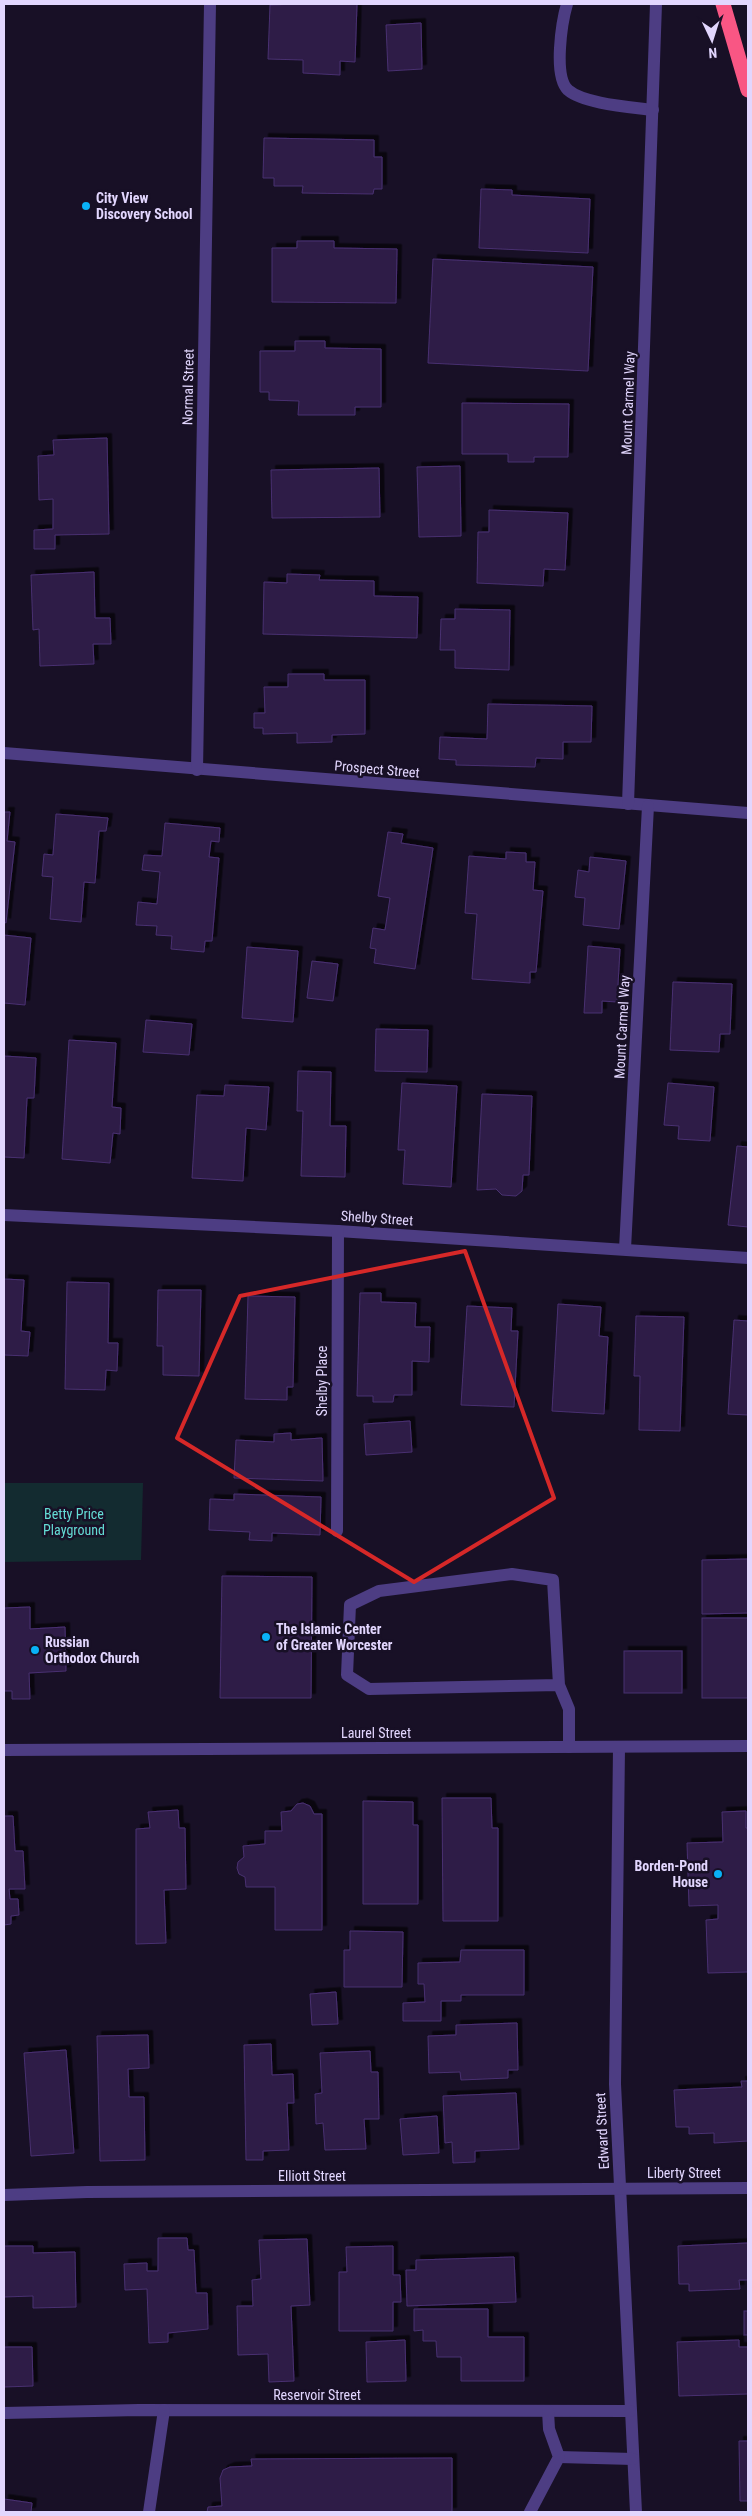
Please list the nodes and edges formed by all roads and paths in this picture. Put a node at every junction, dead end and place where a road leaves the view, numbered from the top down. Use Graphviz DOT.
graph roads {
  1 [pos="210,4"];
  2 [pos="567,4"];
  3 [pos="656,4"];
  4 [pos="723,4"];
  5 [pos="748,90"];
  6 [pos="653,110"];
  7 [pos="4,753"];
  8 [pos="197,770"];
  9 [pos="628,804"];
  10 [pos="648,806"];
  11 [pos="748,814"];
  12 [pos="4,1215"];
  13 [pos="338,1231"];
  14 [pos="625,1249"];
  15 [pos="748,1258"];
  16 [pos="337,1531"];
  17 [pos="559,1685"];
  18 [pos="569,1746"];
  19 [pos="748,1746"];
  20 [pos="619,1748"];
  21 [pos="4,1750"];
  22 [pos="620,2188"];
  23 [pos="748,2188"];
  24 [pos="4,2195"];
  25 [pos="164,2410"];
  26 [pos="548,2411"];
  27 [pos="630,2411"];
  28 [pos="4,2414"];
  29 [pos="559,2457"];
  30 [pos="633,2459"];
  31 [pos="149,2512"];
  32 [pos="530,2512"];
  33 [pos="636,2512"];
  1 -- 8 [label="street, Normal Street"];
  2 -- 6 [label="street"];
  3 -- 6 [label="street, Mount Carmel Way"];
  4 -- 5 [label="highway"];
  6 -- 9 [label="street, Mount Carmel Way"];
  7 -- 8 [label="street, Prospect Street"];
  8 -- 9 [label="street, Prospect Street"];
  9 -- 10 [label="street, Prospect Street"];
  10 -- 11 [label="street, Prospect Street"];
  10 -- 14 [label="street, Mount Carmel Way"];
  12 -- 13 [label="street, Shelby Street"];
  13 -- 14 [label="street, Shelby Street"];
  13 -- 16 [label="street, Shelby Place"];
  14 -- 15 [label="street, Shelby Street"];
  17 -- 17 [label="street"];
  17 -- 18 [label="street"];
  18 -- 20 [label="street, Laurel Street"];
  18 -- 21 [label="street, Laurel Street"];
  19 -- 20 [label="street, Laurel Street"];
  20 -- 22 [label="street, Edward Street"];
  22 -- 23 [label="street, Liberty Street"];
  22 -- 24 [label="street, Elliott Street"];
  22 -- 27 [label="street, Edward Street"];
  25 -- 26 [label="street, Reservoir Street"];
  25 -- 28 [label="street, Reservoir Street"];
  25 -- 31 [label="street"];
  26 -- 27 [label="street, Reservoir Street"];
  26 -- 29 [label="street"];
  27 -- 30 [label="street, Edward Street"];
  29 -- 30 [label="street"];
  29 -- 32 [label="street"];
  30 -- 33 [label="street, Edward Street"];
}
